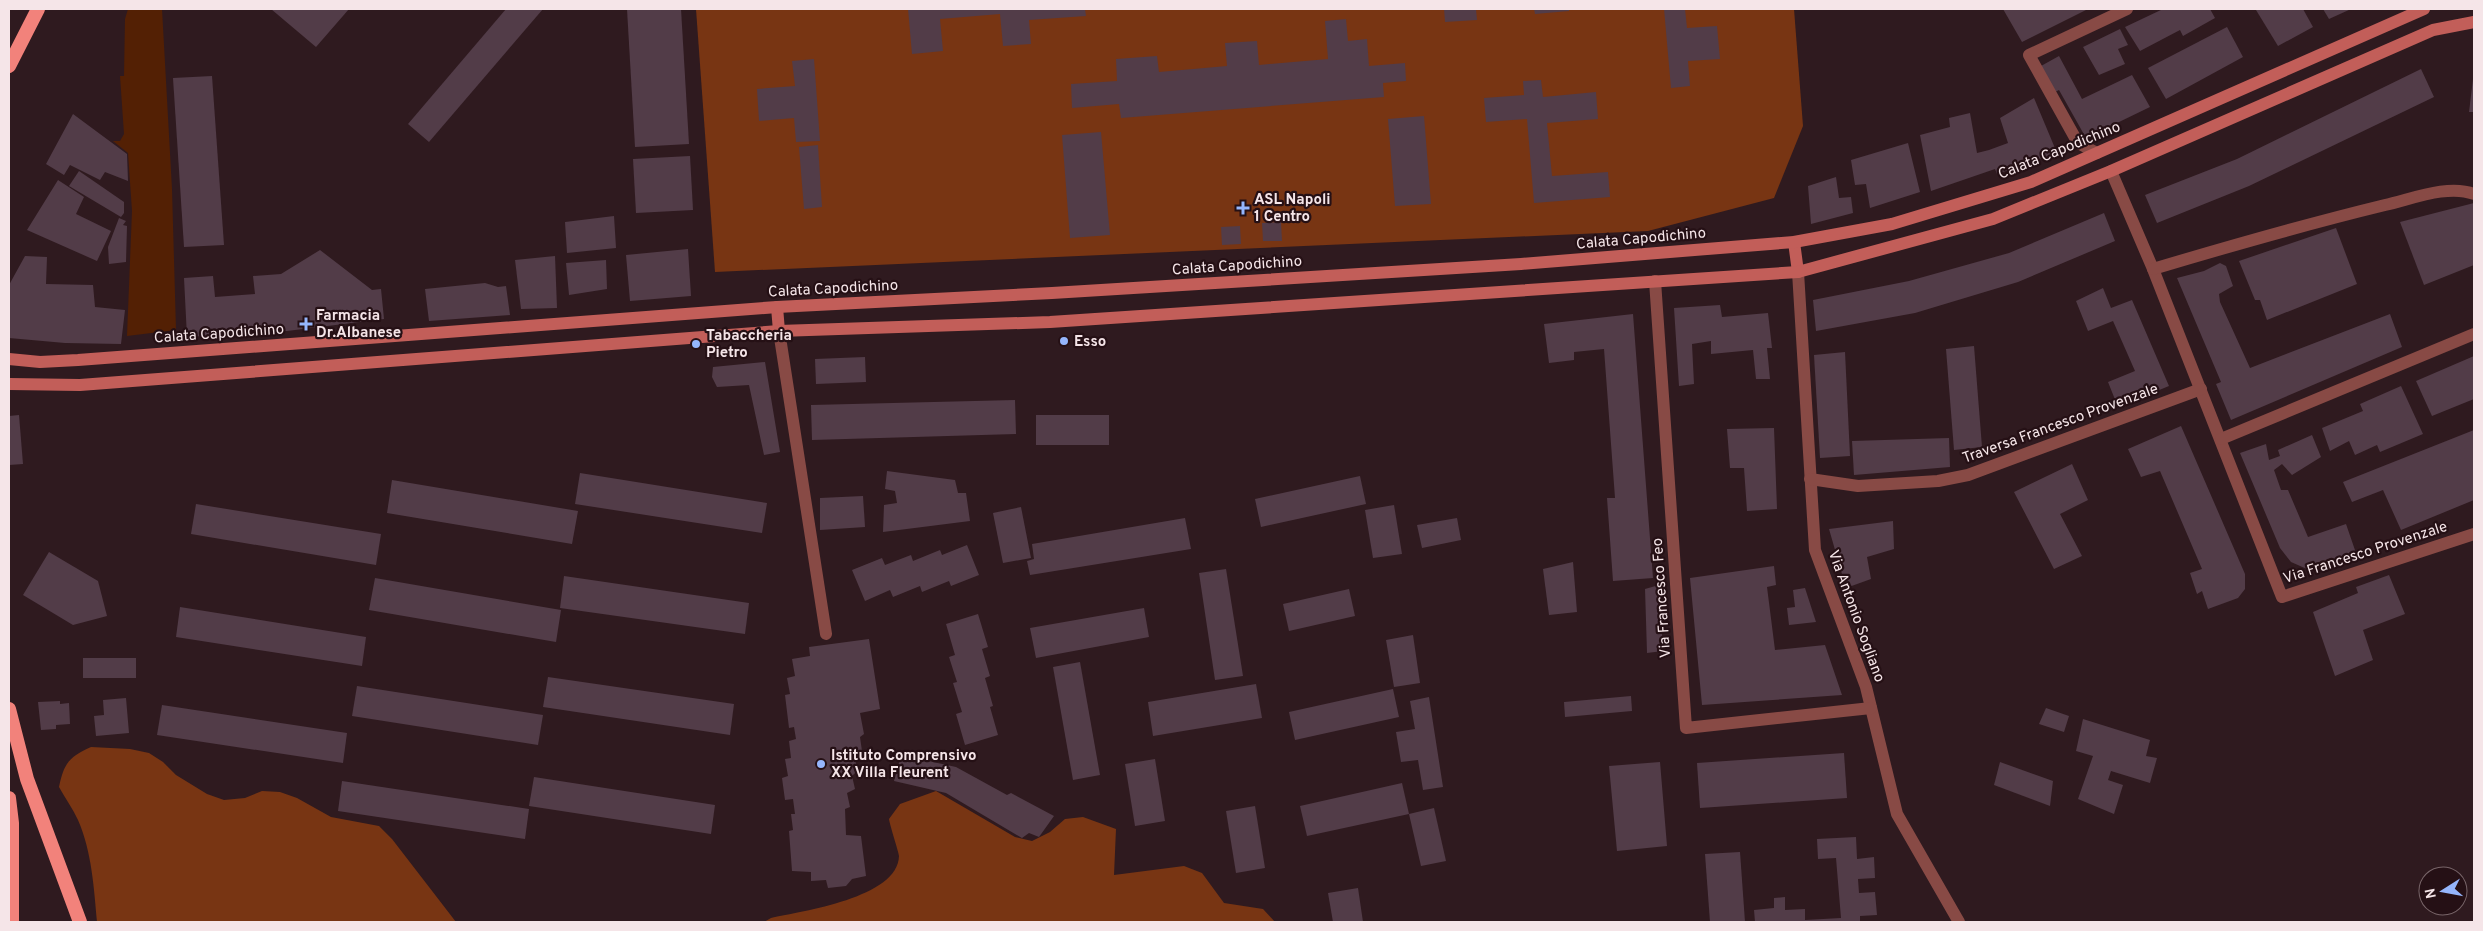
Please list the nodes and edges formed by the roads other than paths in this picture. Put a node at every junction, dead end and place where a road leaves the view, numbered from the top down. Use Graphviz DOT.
graph roads {
  1 [pos="38,9"];
  2 [pos="2127,9"];
  3 [pos="2424,9"];
  4 [pos="2474,22"];
  5 [pos="2432,30"];
  6 [pos="9,66"];
  7 [pos="2097,153"];
  8 [pos="2111,171"];
  9 [pos="2474,194"];
  10 [pos="1794,242"];
  11 [pos="2153,269"];
  12 [pos="1798,272"];
  13 [pos="1655,281"];
  14 [pos="777,307"];
  15 [pos="779,331"];
  16 [pos="2474,334"];
  17 [pos="9,359"];
  18 [pos="9,384"];
  19 [pos="2201,389"];
  20 [pos="2220,439"];
  21 [pos="1810,479"];
  22 [pos="2474,534"];
  23 [pos="826,634"];
  24 [pos="1871,708"];
  25 [pos="9,709"];
  26 [pos="9,798"];
  27 [pos="12,922"];
  28 [pos="80,922"];
  29 [pos="1958,922"];
  1 -- 6 [label="highway"];
  2 -- 7 [label="street"];
  3 -- 5 [label="main road"];
  3 -- 7 [label="main road, Calata Capodichino"];
  4 -- 5 [label="main road"];
  5 -- 8 [label="main road"];
  7 -- 8 [label="main road"];
  7 -- 10 [label="main road, Calata Capodichino"];
  8 -- 11 [label="street, Via Francesco Provenzale"];
  8 -- 12 [label="main road"];
  9 -- 11 [label="street"];
  10 -- 12 [label="main road, Via Antonio Sogliano"];
  10 -- 14 [label="main road, Calata Capodichino"];
  11 -- 19 [label="street, Via Francesco Provenzale"];
  12 -- 13 [label="main road"];
  12 -- 21 [label="street, Via Antonio Sogliano"];
  13 -- 15 [label="main road"];
  13 -- 24 [label="street, Via Francesco Feo"];
  14 -- 15 [label="main road"];
  14 -- 17 [label="main road, Calata Capodichino"];
  15 -- 18 [label="main road"];
  15 -- 23 [label="street"];
  16 -- 20 [label="street"];
  19 -- 20 [label="street, Via Francesco Provenzale"];
  19 -- 21 [label="street, Traversa Francesco Provenzale"];
  20 -- 22 [label="street, Via Francesco Provenzale"];
  21 -- 24 [label="street, Via Antonio Sogliano"];
  24 -- 29 [label="street, Via Antonio Sogliano"];
  25 -- 28 [label="highway"];
  26 -- 27 [label="highway"];
}
